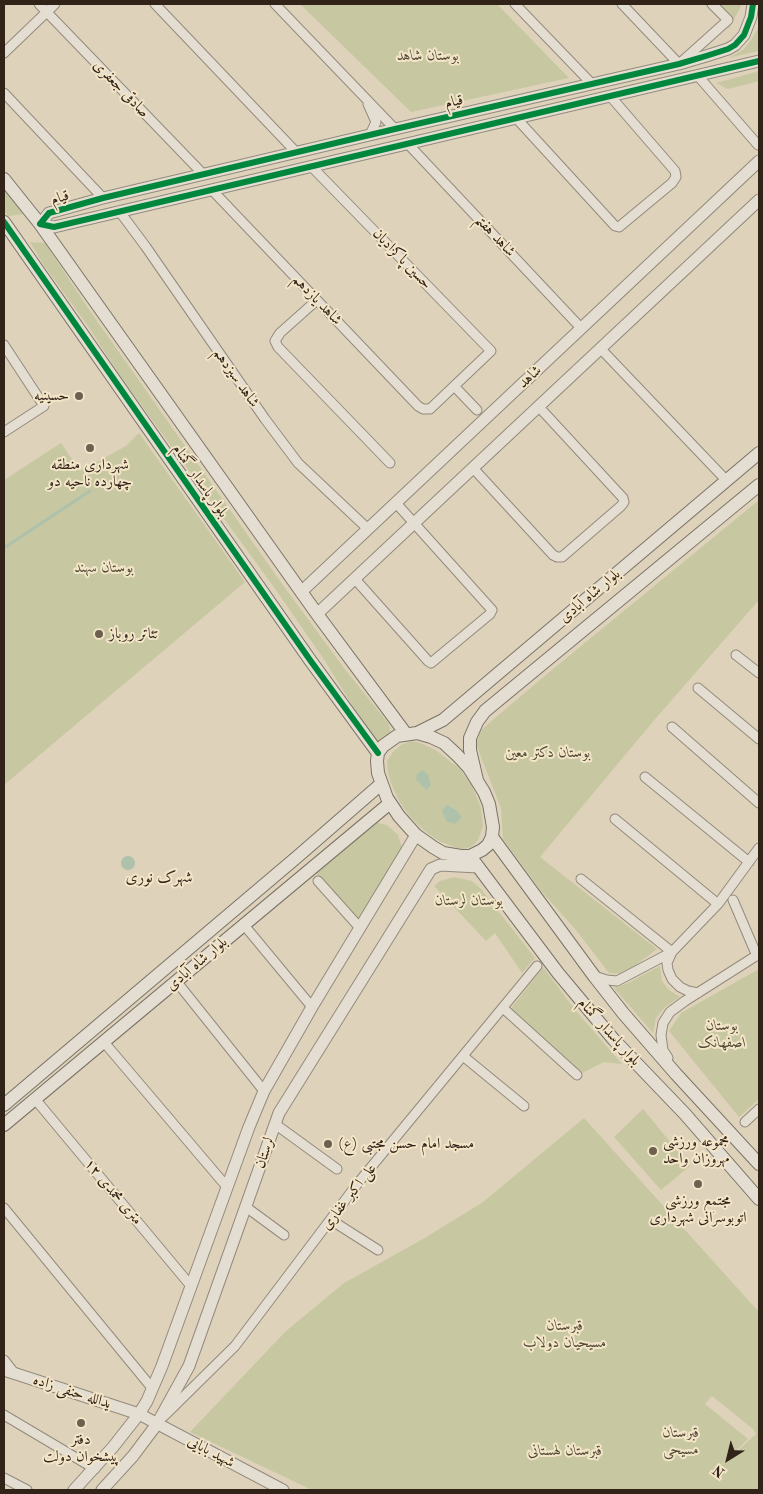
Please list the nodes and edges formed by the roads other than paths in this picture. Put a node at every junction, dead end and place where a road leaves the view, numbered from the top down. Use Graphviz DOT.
graph roads {
  1 [pos="39,4"];
  2 [pos="55,4"];
  3 [pos="156,4"];
  4 [pos="275,4"];
  5 [pos="515,4"];
  6 [pos="622,4"];
  7 [pos="712,4"];
  8 [pos="753,4"];
  9 [pos="47,12"];
  10 [pos="4,53"];
  11 [pos="706,56"];
  12 [pos="759,61"];
  13 [pos="679,64"];
  14 [pos="710,73"];
  15 [pos="698,76"];
  16 [pos="347,79"];
  17 [pos="592,84"];
  18 [pos="4,93"];
  19 [pos="611,97"];
  20 [pos="517,119"];
  21 [pos="395,128"];
  22 [pos="370,135"];
  23 [pos="408,144"];
  24 [pos="758,145"];
  25 [pos="296,152"];
  26 [pos="759,161"];
  27 [pos="312,166"];
  28 [pos="203,174"];
  29 [pos="4,179"];
  30 [pos="212,190"];
  31 [pos="103,198"];
  32 [pos="759,200"];
  33 [pos="120,212"];
  34 [pos="40,224"];
  35 [pos="6,227"];
  36 [pos="317,300"];
  37 [pos="581,328"];
  38 [pos="4,345"];
  39 [pos="600,348"];
  40 [pos="454,386"];
  41 [pos="538,407"];
  42 [pos="477,410"];
  43 [pos="4,432"];
  44 [pos="759,453"];
  45 [pos="390,463"];
  46 [pos="473,468"];
  47 [pos="726,480"];
  48 [pos="759,485"];
  49 [pos="396,503"];
  50 [pos="414,523"];
  51 [pos="368,529"];
  52 [pos="355,579"];
  53 [pos="301,592"];
  54 [pos="317,614"];
  55 [pos="736,655"];
  56 [pos="759,673"];
  57 [pos="698,688"];
  58 [pos="672,727"];
  59 [pos="411,733"];
  60 [pos="759,739"];
  61 [pos="378,753"];
  62 [pos="645,777"];
  63 [pos="477,780"];
  64 [pos="381,784"];
  65 [pos="390,803"];
  66 [pos="759,803"];
  67 [pos="614,819"];
  68 [pos="416,835"];
  69 [pos="492,837"];
  70 [pos="759,848"];
  71 [pos="470,856"];
  72 [pos="749,862"];
  73 [pos="478,867"];
  74 [pos="581,878"];
  75 [pos="318,881"];
  76 [pos="733,900"];
  77 [pos="718,904"];
  78 [pos="244,924"];
  79 [pos="360,928"];
  80 [pos="672,952"];
  81 [pos="758,955"];
  82 [pos="537,966"];
  83 [pos="594,976"];
  84 [pos="176,981"];
  85 [pos="698,993"];
  86 [pos="312,1007"];
  87 [pos="503,1008"];
  88 [pos="104,1042"];
  89 [pos="463,1056"];
  90 [pos="676,1074"];
  91 [pos="577,1075"];
  92 [pos="264,1091"];
  93 [pos="35,1099"];
  94 [pos="4,1105"];
  95 [pos="524,1106"];
  96 [pos="759,1109"];
  97 [pos="745,1122"];
  98 [pos="275,1124"];
  99 [pos="4,1125"];
  100 [pos="759,1164"];
  101 [pos="337,1169"];
  102 [pos="227,1187"];
  103 [pos="759,1199"];
  104 [pos="246,1207"];
  105 [pos="4,1208"];
  106 [pos="330,1220"];
  107 [pos="284,1235"];
  108 [pos="378,1250"];
  109 [pos="191,1286"];
  110 [pos="4,1360"];
  111 [pos="9,1372"];
  112 [pos="152,1388"];
  113 [pos="139,1414"];
  114 [pos="4,1415"];
  115 [pos="157,1424"];
  116 [pos="94,1469"];
  117 [pos="4,1478"];
  118 [pos="27,1490"];
  119 [pos="74,1490"];
  120 [pos="102,1490"];
  121 [pos="281,1490"];
  1 -- 9 [label="street, صادقی جعفری"];
  2 -- 9 [label="street"];
  3 -- 25 [label="street"];
  4 -- 16 [label="street"];
  5 -- 17 [label="street"];
  6 -- 13 [label="street"];
  7 -- 13 [label="street"];
  8 -- 11 [label="street, قیام"];
  9 -- 10 [label="street"];
  9 -- 28 [label="street, صادقی جعفری"];
  11 -- 13 [label="street, قیام"];
  11 -- 14 [label="street"];
  12 -- 14 [label="street, قیام"];
  13 -- 17 [label="street, قیام"];
  14 -- 15 [label="street, قیام"];
  15 -- 19 [label="street, قیام"];
  15 -- 24 [label="street"];
  16 -- 21 [label="street"];
  16 -- 22 [label="street"];
  17 -- 21 [label="street, قیام"];
  18 -- 31 [label="street"];
  19 -- 20 [label="street, قیام"];
  19 -- 20 [label="street"];
  20 -- 23 [label="street, قیام"];
  21 -- 22 [label="street, قیام"];
  21 -- 23 [label="street"];
  22 -- 25 [label="street, قیام"];
  23 -- 27 [label="street, قیام"];
  23 -- 37 [label="street, شاهد هفتم"];
  25 -- 28 [label="street, قیام"];
  26 -- 37 [label="street, شاهد"];
  27 -- 30 [label="street, قیام"];
  27 -- 40 [label="street, حسین پاکزادیان"];
  28 -- 31 [label="street, قیام"];
  29 -- 34 [label="main road, بلوار پاسدار گمنام"];
  30 -- 33 [label="street, قیام"];
  30 -- 36 [label="street, شاهد یازدهم"];
  31 -- 34 [label="street, قیام"];
  32 -- 39 [label="street, شاهد"];
  33 -- 34 [label="street, قیام"];
  33 -- 51 [label="street, شاهد سیزدهم"];
  34 -- 53 [label="main road, بلوار پاسدار گمنام"];
  35 -- 61 [label="main road, بلوار پاسدار گمنام"];
  36 -- 40 [label="street, شاهد یازدهم"];
  36 -- 45 [label="street"];
  37 -- 49 [label="street, شاهد"];
  38 -- 43 [label="street"];
  39 -- 41 [label="street, شاهد"];
  39 -- 47 [label="street"];
  40 -- 42 [label="street"];
  41 -- 46 [label="street, شاهد"];
  41 -- 46 [label="street"];
  44 -- 47 [label="main road, بلوار شاه آبادی"];
  46 -- 50 [label="street, شاهد"];
  47 -- 59 [label="main road, بلوار شاه آبادی"];
  48 -- 63 [label="main road, بلوار شاه آبادی"];
  49 -- 50 [label="street"];
  49 -- 51 [label="street, شاهد"];
  50 -- 52 [label="street, شاهد"];
  50 -- 52 [label="street"];
  51 -- 53 [label="street, شاهد"];
  52 -- 54 [label="street, شاهد"];
  53 -- 54 [label="main road, بلوار پاسدار گمنام"];
  54 -- 59 [label="main road, بلوار پاسدار گمنام"];
  55 -- 56 [label="street"];
  57 -- 60 [label="street"];
  58 -- 66 [label="street"];
  59 -- 61 [label="main road"];
  59 -- 63 [label="main road"];
  61 -- 64 [label="main road"];
  62 -- 72 [label="street"];
  63 -- 69 [label="main road"];
  64 -- 65 [label="main road"];
  64 -- 94 [label="main road, بلوار شاه آبادی"];
  65 -- 68 [label="main road"];
  65 -- 78 [label="main road, بلوار شاه آبادی"];
  67 -- 77 [label="street"];
  68 -- 71 [label="main road"];
  68 -- 79 [label="street, لرستان"];
  69 -- 71 [label="main road"];
  69 -- 83 [label="main road, بلوار پاسدار گمنام"];
  70 -- 72 [label="street"];
  71 -- 73 [label="main road, بلوار پاسدار گمنام"];
  72 -- 77 [label="street"];
  73 -- 98 [label="street, لرستان"];
  73 -- 103 [label="main road, بلوار پاسدار گمنام"];
  74 -- 80 [label="street"];
  75 -- 79 [label="street"];
  76 -- 81 [label="street"];
  77 -- 80 [label="street"];
  78 -- 84 [label="main road, بلوار شاه آبادی"];
  78 -- 86 [label="street"];
  79 -- 86 [label="street, لرستان"];
  80 -- 83 [label="street"];
  80 -- 85 [label="street"];
  81 -- 85 [label="street"];
  82 -- 87 [label="street, علی اکبر غفاری"];
  83 -- 90 [label="main road, بلوار پاسدار گمنام"];
  84 -- 88 [label="main road, بلوار شاه آبادی"];
  84 -- 92 [label="street"];
  85 -- 90 [label="street"];
  86 -- 92 [label="street, لرستان"];
  87 -- 89 [label="street, علی اکبر غفاری"];
  87 -- 91 [label="street"];
  88 -- 93 [label="main road, بلوار شاه آبادی"];
  88 -- 102 [label="street"];
  89 -- 95 [label="street"];
  89 -- 106 [label="street, علی اکبر غفاری"];
  90 -- 100 [label="main road, بلوار پاسدار گمنام"];
  92 -- 102 [label="street, لرستان"];
  93 -- 99 [label="main road, بلوار شاه آبادی"];
  93 -- 109 [label="street, ۱۲ متری محمدی"];
  96 -- 97 [label="street"];
  98 -- 101 [label="street"];
  98 -- 104 [label="street, لرستان"];
  102 -- 109 [label="street, لرستان"];
  104 -- 107 [label="street"];
  104 -- 115 [label="street, لرستان"];
  105 -- 112 [label="street"];
  106 -- 108 [label="street"];
  106 -- 115 [label="street, علی اکبر غفاری"];
  109 -- 112 [label="street, لرستان"];
  110 -- 111 [label="street"];
  111 -- 113 [label="street, یدالله حنفی زاده"];
  112 -- 113 [label="street, لرستان"];
  113 -- 115 [label="street, شهید بابایی"];
  113 -- 116 [label="street, لرستان"];
  114 -- 116 [label="street"];
  115 -- 120 [label="street, لرستان"];
  115 -- 121 [label="street, شهید بابایی"];
  116 -- 119 [label="street, لرستان"];
  117 -- 118 [label="street"];
}
